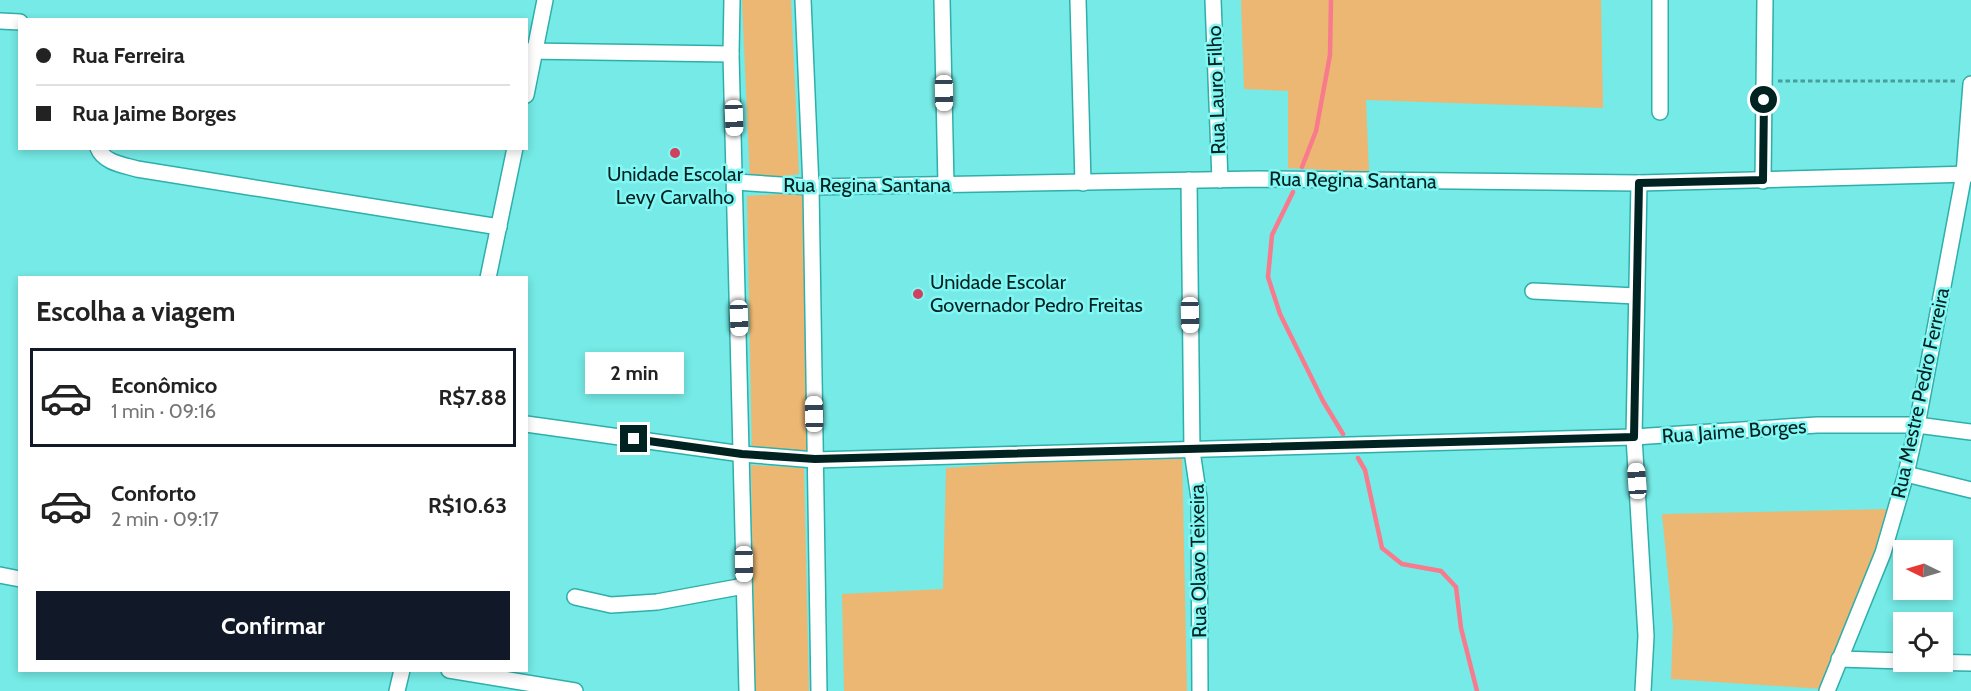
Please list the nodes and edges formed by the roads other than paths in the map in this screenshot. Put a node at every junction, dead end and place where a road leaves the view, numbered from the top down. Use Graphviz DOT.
graph roads {
  1 [pos="545,0"];
  2 [pos="732,0"];
  3 [pos="803,0"];
  4 [pos="942,0"];
  5 [pos="1078,0"];
  6 [pos="1213,0"];
  7 [pos="1660,0"];
  8 [pos="1766,0"];
  9 [pos="0,21"];
  10 [pos="18,22"];
  11 [pos="531,51"];
  12 [pos="731,54"];
  13 [pos="528,77"];
  14 [pos="1966,83"];
  15 [pos="1660,112"];
  16 [pos="99,150"];
  17 [pos="515,150"];
  18 [pos="1967,174"];
  19 [pos="1189,180"];
  20 [pos="1220,180"];
  21 [pos="1763,180"];
  22 [pos="736,182"];
  23 [pos="1083,183"];
  24 [pos="1639,183"];
  25 [pos="946,185"];
  26 [pos="811,187"];
  27 [pos="499,227"];
  28 [pos="488,276"];
  29 [pos="1533,291"];
  30 [pos="1636,296"];
  31 [pos="528,424"];
  32 [pos="1917,425"];
  33 [pos="1971,432"];
  34 [pos="1634,437"];
  35 [pos="1192,451"];
  36 [pos="742,454"];
  37 [pos="815,459"];
  38 [pos="1906,474"];
  39 [pos="1971,490"];
  40 [pos="0,575"];
  41 [pos="18,579"];
  42 [pos="744,586"];
  43 [pos="575,597"];
  44 [pos="1839,659"];
  45 [pos="1893,661"];
  46 [pos="1953,663"];
  47 [pos="1971,663"];
  48 [pos="402,672"];
  49 [pos="461,672"];
  50 [pos="397,691"];
  51 [pos="575,691"];
  52 [pos="747,691"];
  53 [pos="819,691"];
  54 [pos="1200,691"];
  55 [pos="1643,691"];
  56 [pos="1827,691"];
  1 -- 11 [label="street"];
  2 -- 12 [label="street"];
  3 -- 26 [label="street"];
  4 -- 25 [label="street"];
  5 -- 23 [label="street"];
  6 -- 20 [label="street, Rua Lauro Filho"];
  7 -- 15 [label="street"];
  8 -- 21 [label="street"];
  9 -- 10 [label="street"];
  11 -- 12 [label="street"];
  11 -- 13 [label="street"];
  12 -- 22 [label="street"];
  14 -- 18 [label="street, Rua Mestre Pedro Ferreira"];
  16 -- 27 [label="street"];
  17 -- 27 [label="street"];
  18 -- 21 [label="street, Rua Regina Santana"];
  18 -- 32 [label="street, Rua Mestre Pedro Ferreira"];
  19 -- 20 [label="street, Rua Regina Santana"];
  19 -- 23 [label="street, Rua Regina Santana"];
  19 -- 35 [label="street, Rua Olavo Teixeira"];
  20 -- 24 [label="street, Rua Regina Santana"];
  21 -- 24 [label="street, Rua Regina Santana"];
  22 -- 26 [label="street, Rua Regina Santana"];
  22 -- 36 [label="street"];
  23 -- 25 [label="street, Rua Regina Santana"];
  24 -- 30 [label="street"];
  25 -- 26 [label="street, Rua Regina Santana"];
  26 -- 37 [label="street"];
  27 -- 28 [label="street"];
  29 -- 30 [label="street"];
  30 -- 34 [label="street"];
  31 -- 36 [label="street, Rua Jaime Borges"];
  32 -- 33 [label="street, Rua Jaime Borges"];
  32 -- 34 [label="street, Rua Jaime Borges"];
  32 -- 38 [label="street, Rua Mestre Pedro Ferreira"];
  34 -- 35 [label="street, Rua Jaime Borges"];
  34 -- 55 [label="street"];
  35 -- 37 [label="street, Rua Jaime Borges"];
  35 -- 54 [label="street, Rua Olavo Teixeira"];
  36 -- 37 [label="street, Rua Jaime Borges"];
  36 -- 42 [label="street"];
  37 -- 53 [label="street"];
  38 -- 39 [label="street"];
  38 -- 44 [label="street, Rua Mestre Pedro Ferreira"];
  40 -- 41 [label="street"];
  42 -- 43 [label="street"];
  42 -- 52 [label="street"];
  44 -- 45 [label="street"];
  44 -- 56 [label="street, Rua Mestre Pedro Ferreira"];
  46 -- 47 [label="street"];
  48 -- 50 [label="street"];
  49 -- 51 [label="street"];
}
